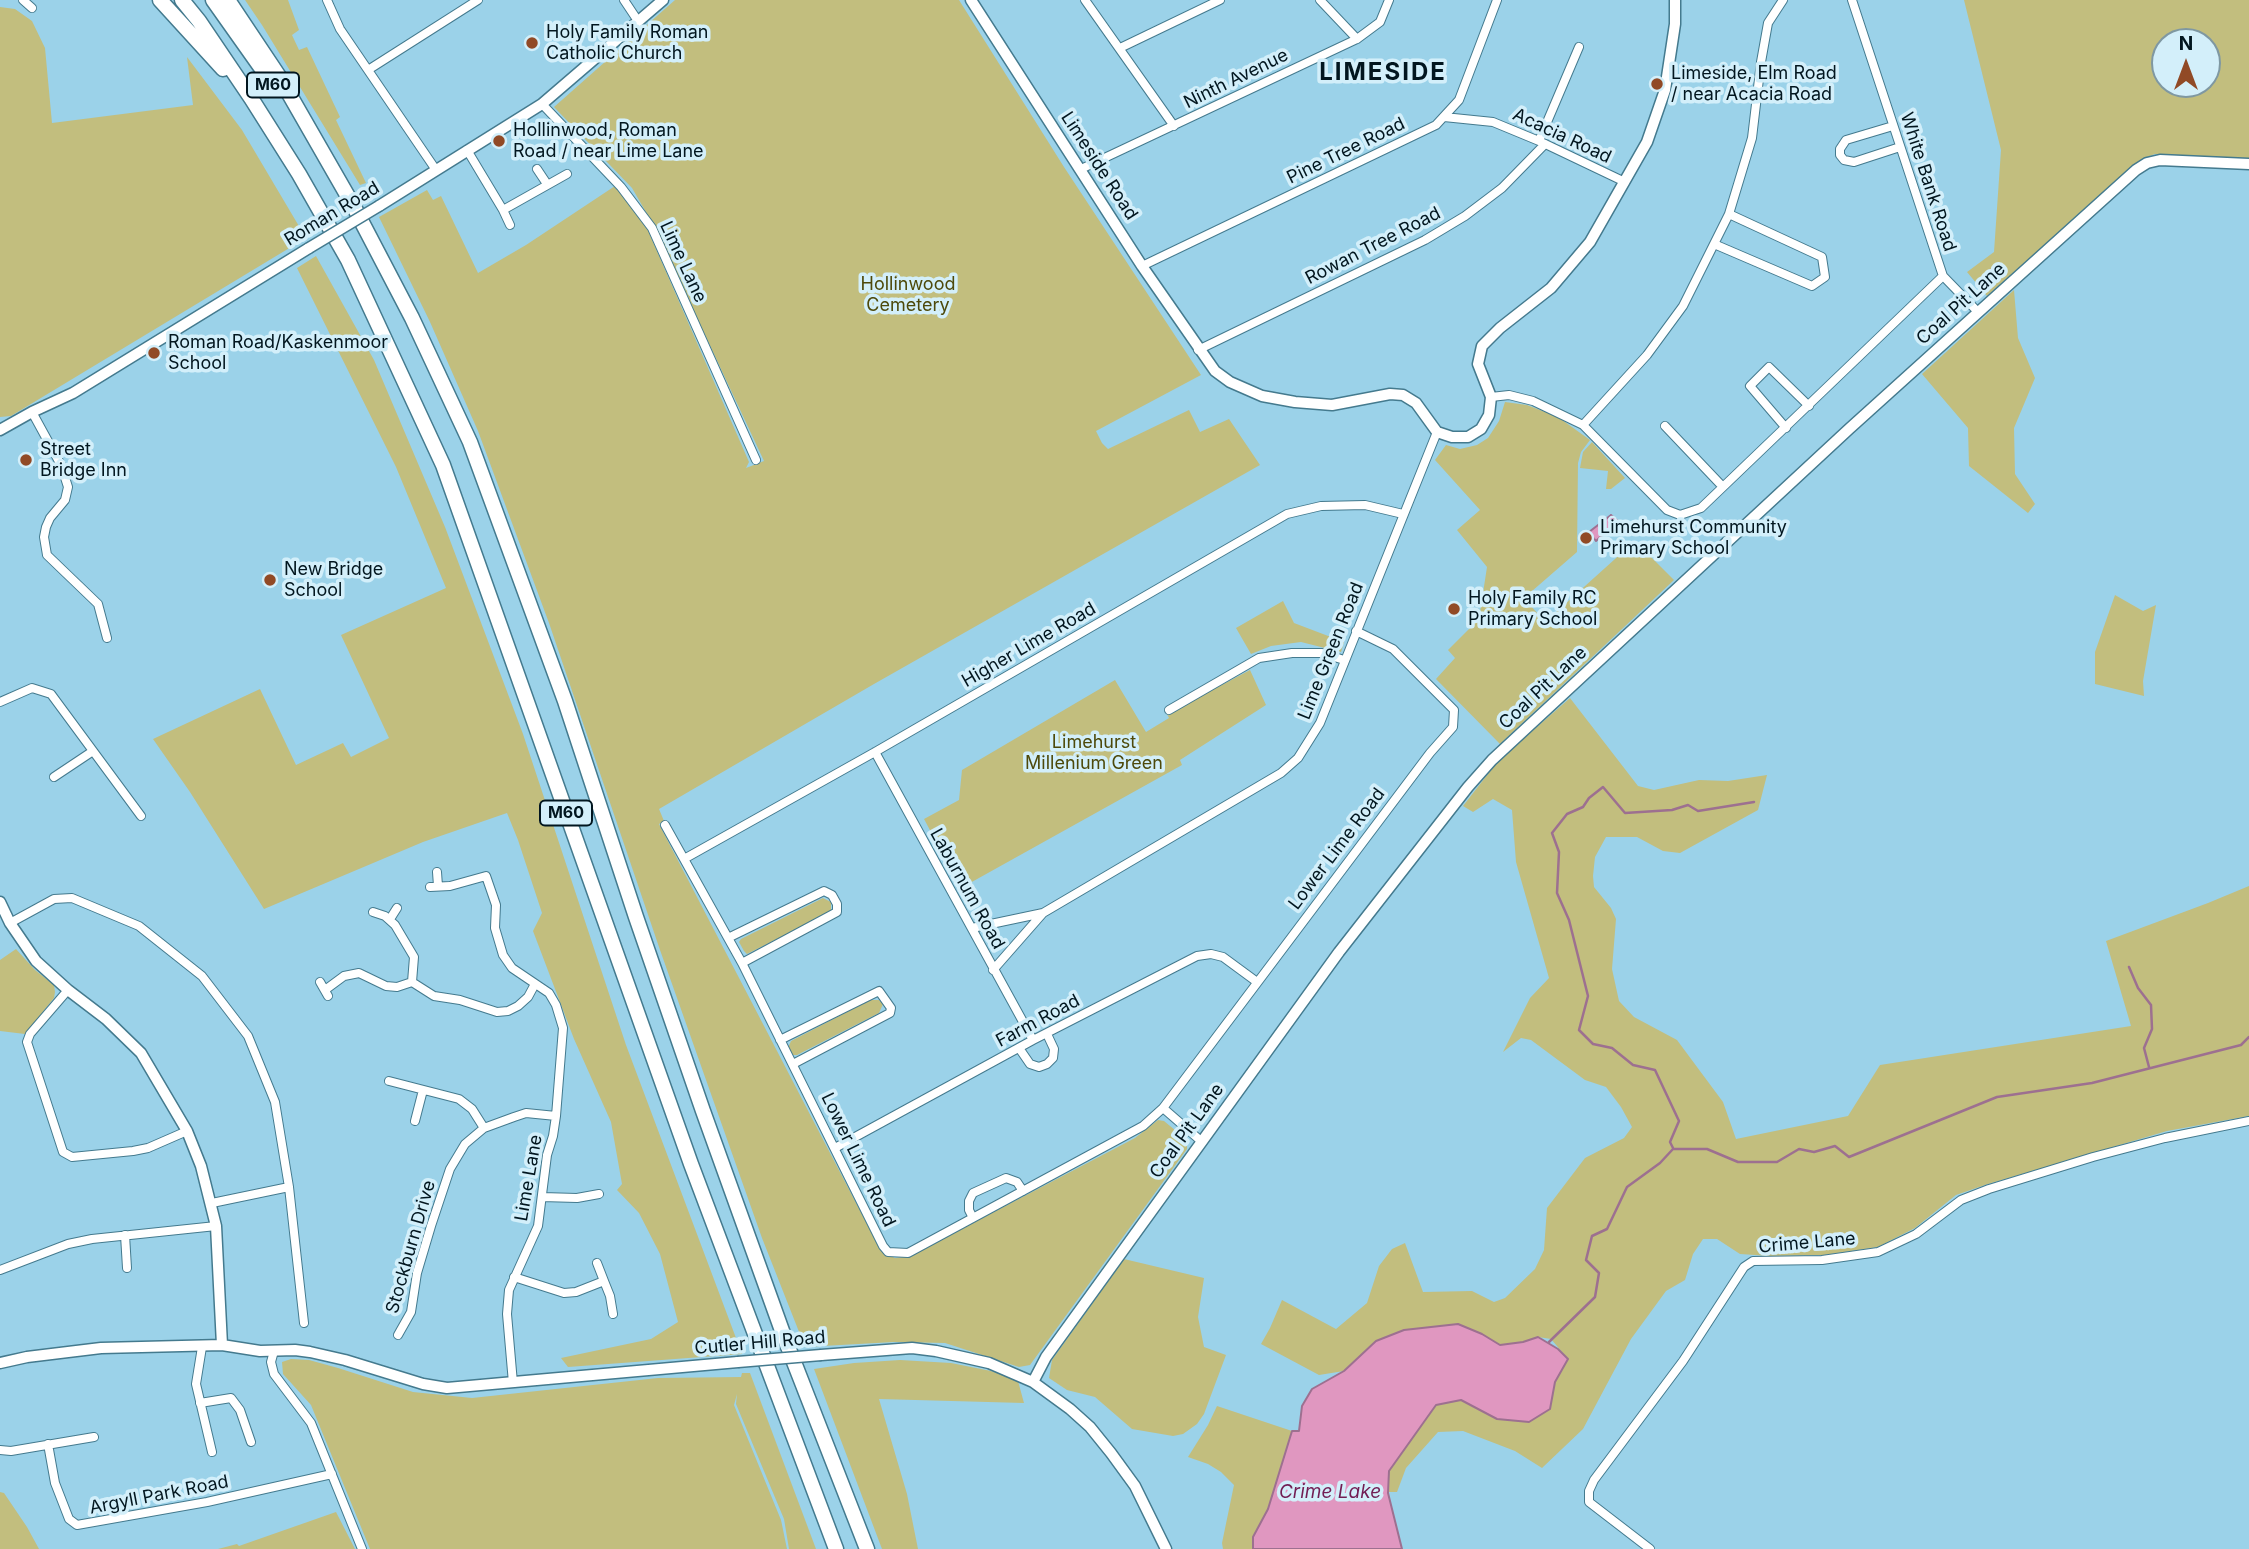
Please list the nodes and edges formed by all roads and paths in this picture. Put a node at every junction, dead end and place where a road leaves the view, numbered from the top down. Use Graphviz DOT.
graph roads {
  1 [pos="23,0"];
  2 [pos="160,0"];
  3 [pos="182,0"];
  4 [pos="213,0"];
  5 [pos="228,0"];
  6 [pos="327,0"];
  7 [pos="478,0"];
  8 [pos="624,0"];
  9 [pos="663,0"];
  10 [pos="971,0"];
  11 [pos="1085,0"];
  12 [pos="1220,0"];
  13 [pos="1320,0"];
  14 [pos="1389,0"];
  15 [pos="1497,0"];
  16 [pos="1675,0"];
  17 [pos="1783,0"];
  18 [pos="1852,0"];
  19 [pos="32,8"];
  20 [pos="638,21"];
  21 [pos="1357,38"];
  22 [pos="1578,47"];
  23 [pos="1120,48"];
  24 [pos="368,70"];
  25 [pos="251,98"];
  26 [pos="542,104"];
  27 [pos="1444,117"];
  28 [pos="1174,126"];
  29 [pos="1893,126"];
  30 [pos="1542,142"];
  31 [pos="1900,147"];
  32 [pos="467,150"];
  33 [pos="2249,164"];
  34 [pos="333,169"];
  35 [pos="537,169"];
  36 [pos="1082,169"];
  37 [pos="436,170"];
  38 [pos="567,174"];
  39 [pos="1625,182"];
  40 [pos="547,184"];
  41 [pos="503,210"];
  42 [pos="1729,214"];
  43 [pos="510,225"];
  44 [pos="1714,244"];
  45 [pos="1142,266"];
  46 [pos="1942,276"];
  47 [pos="1978,312"];
  48 [pos="1198,350"];
  49 [pos="1492,397"];
  50 [pos="1809,406"];
  51 [pos="32,412"];
  52 [pos="1583,425"];
  53 [pos="1665,426"];
  54 [pos="1786,428"];
  55 [pos="0,430"];
  56 [pos="1437,432"];
  57 [pos="756,460"];
  58 [pos="1723,487"];
  59 [pos="1403,514"];
  60 [pos="1356,631"];
  61 [pos="107,638"];
  62 [pos="1344,660"];
  63 [pos="0,702"];
  64 [pos="1169,710"];
  65 [pos="93,751"];
  66 [pos="875,752"];
  67 [pos="54,777"];
  68 [pos="141,816"];
  69 [pos="665,825"];
  70 [pos="684,859"];
  71 [pos="483,865"];
  72 [pos="436,872"];
  73 [pos="486,876"];
  74 [pos="0,902"];
  75 [pos="397,908"];
  76 [pos="373,912"];
  77 [pos="1043,913"];
  78 [pos="390,919"];
  79 [pos="10,923"];
  80 [pos="972,928"];
  81 [pos="728,938"];
  82 [pos="742,963"];
  83 [pos="993,970"];
  84 [pos="412,982"];
  85 [pos="1256,982"];
  86 [pos="536,984"];
  87 [pos="324,989"];
  88 [pos="68,990"];
  89 [pos="1047,1034"];
  90 [pos="780,1040"];
  91 [pos="1033,1040"];
  92 [pos="1019,1048"];
  93 [pos="793,1064"];
  94 [pos="389,1081"];
  95 [pos="423,1090"];
  96 [pos="1163,1108"];
  97 [pos="556,1116"];
  98 [pos="415,1121"];
  99 [pos="2249,1121"];
  100 [pos="484,1128"];
  101 [pos="187,1131"];
  102 [pos="1201,1141"];
  103 [pos="835,1148"];
  104 [pos="586,1185"];
  105 [pos="289,1187"];
  106 [pos="1023,1191"];
  107 [pos="599,1194"];
  108 [pos="589,1196"];
  109 [pos="542,1197"];
  110 [pos="212,1203"];
  111 [pos="973,1218"];
  112 [pos="216,1226"];
  113 [pos="125,1235"];
  114 [pos="597,1263"];
  115 [pos="127,1268"];
  116 [pos="0,1270"];
  117 [pos="514,1278"];
  118 [pos="604,1281"];
  119 [pos="613,1314"];
  120 [pos="304,1323"];
  121 [pos="398,1335"];
  122 [pos="222,1345"];
  123 [pos="202,1347"];
  124 [pos="274,1351"];
  125 [pos="0,1363"];
  126 [pos="513,1382"];
  127 [pos="1033,1382"];
  128 [pos="200,1403"];
  129 [pos="94,1437"];
  130 [pos="251,1442"];
  131 [pos="48,1444"];
  132 [pos="0,1450"];
  133 [pos="212,1452"];
  134 [pos="332,1474"];
  135 [pos="362,1549"];
  136 [pos="836,1549"];
  137 [pos="867,1549"];
  138 [pos="1166,1549"];
  139 [pos="1650,1549"];
  1 -- 19 [label="street"];
  2 -- 25 [label="highway, M60"];
  3 -- 25 [label="highway, M60"];
  4 -- 34 [label="highway, M60"];
  5 -- 34 [label="highway, M60"];
  6 -- 24 [label="street"];
  7 -- 24 [label="street"];
  8 -- 20 [label="street"];
  9 -- 20 [label="street, Roman Road"];
  10 -- 36 [label="street, Limeside Road"];
  11 -- 23 [label="street"];
  12 -- 23 [label="street"];
  13 -- 21 [label="street"];
  14 -- 21 [label="street, Ninth Avenue"];
  15 -- 27 [label="street, Pine Tree Road"];
  16 -- 39 [label="street"];
  17 -- 42 [label="street"];
  18 -- 29 [label="street, White Bank Road"];
  20 -- 26 [label="street, Roman Road"];
  21 -- 28 [label="street, Ninth Avenue"];
  22 -- 30 [label="street"];
  23 -- 28 [label="street"];
  24 -- 37 [label="street"];
  25 -- 136 [label="highway, M60"];
  26 -- 32 [label="street, Roman Road"];
  26 -- 57 [label="street, Lime Lane"];
  27 -- 30 [label="street, Acacia Road"];
  27 -- 45 [label="street, Pine Tree Road"];
  28 -- 36 [label="street, Ninth Avenue"];
  29 -- 31 [label="street, White Bank Road"];
  29 -- 31 [label="street"];
  30 -- 39 [label="street, Acacia Road"];
  30 -- 48 [label="street, Rowan Tree Road"];
  31 -- 46 [label="street, White Bank Road"];
  32 -- 37 [label="street, Roman Road"];
  32 -- 41 [label="street"];
  33 -- 47 [label="street, Coal Pit Lane"];
  34 -- 137 [label="highway, M60"];
  35 -- 40 [label="street"];
  36 -- 45 [label="street, Limeside Road"];
  37 -- 51 [label="street, Roman Road, bridge"];
  38 -- 40 [label="street"];
  39 -- 49 [label="street"];
  40 -- 41 [label="street"];
  41 -- 43 [label="street"];
  42 -- 44 [label="street"];
  42 -- 44 [label="street"];
  44 -- 52 [label="street"];
  45 -- 48 [label="street, Limeside Road"];
  46 -- 47 [label="street"];
  46 -- 50 [label="street, White Bank Road"];
  47 -- 102 [label="street, Coal Pit Lane"];
  48 -- 56 [label="street, Limeside Road"];
  49 -- 52 [label="street, White Bank Road"];
  49 -- 56 [label="street"];
  50 -- 54 [label="street, White Bank Road"];
  50 -- 54 [label="street"];
  51 -- 55 [label="street, Roman Road"];
  51 -- 61 [label="street"];
  52 -- 58 [label="street, White Bank Road"];
  53 -- 58 [label="street"];
  54 -- 58 [label="street, White Bank Road"];
  56 -- 59 [label="street, Lime Green Road"];
  59 -- 60 [label="street, Lime Green Road"];
  59 -- 66 [label="street, Higher Lime Road"];
  60 -- 62 [label="street, Lime Green Road"];
  60 -- 85 [label="street, Lower Lime Road"];
  62 -- 64 [label="street"];
  62 -- 77 [label="street, Lime Green Road"];
  63 -- 65 [label="street"];
  65 -- 67 [label="street"];
  65 -- 68 [label="street"];
  66 -- 70 [label="street, Higher Lime Road"];
  66 -- 80 [label="street, Laburnum Road"];
  69 -- 70 [label="street, Lower Lime Road"];
  70 -- 81 [label="street, Lower Lime Road"];
  71 -- 73 [label="street, Lime Lane"];
  72 -- 73 [label="street"];
  73 -- 86 [label="street, Lime Lane"];
  74 -- 79 [label="street"];
  75 -- 78 [label="street"];
  76 -- 78 [label="street"];
  77 -- 80 [label="street, Lime Green Road"];
  77 -- 83 [label="street, Lime Green Road"];
  78 -- 84 [label="street"];
  79 -- 88 [label="street"];
  79 -- 105 [label="street"];
  80 -- 83 [label="street, Laburnum Road"];
  81 -- 82 [label="street, Lower Lime Road"];
  81 -- 82 [label="street"];
  82 -- 90 [label="street, Lower Lime Road"];
  83 -- 91 [label="street, Laburnum Road"];
  84 -- 86 [label="street"];
  84 -- 87 [label="street"];
  85 -- 89 [label="street, Farm Road"];
  85 -- 96 [label="street, Lower Lime Road"];
  86 -- 97 [label="street, Lime Lane"];
  88 -- 101 [label="street"];
  88 -- 101 [label="street"];
  89 -- 91 [label="street, Farm Road"];
  89 -- 92 [label="street"];
  90 -- 93 [label="street, Lower Lime Road"];
  90 -- 93 [label="street"];
  91 -- 92 [label="street, Farm Road"];
  92 -- 103 [label="street, Farm Road"];
  93 -- 103 [label="street, Lower Lime Road"];
  94 -- 95 [label="street"];
  95 -- 98 [label="street"];
  95 -- 100 [label="street"];
  96 -- 102 [label="street"];
  96 -- 106 [label="street, Lower Lime Road"];
  97 -- 100 [label="street, Stockburn Drive"];
  97 -- 109 [label="street, Lime Lane"];
  99 -- 139 [label="street, Crime Lane"];
  100 -- 121 [label="street, Stockburn Drive"];
  101 -- 110 [label="street"];
  102 -- 127 [label="street, Coal Pit Lane"];
  103 -- 111 [label="street, Lower Lime Road"];
  104 -- 108 [label="street"];
  105 -- 110 [label="street"];
  105 -- 120 [label="street"];
  106 -- 111 [label="street, Lower Lime Road"];
  106 -- 111 [label="street"];
  107 -- 108 [label="street"];
  108 -- 109 [label="street"];
  109 -- 117 [label="street, Lime Lane"];
  110 -- 112 [label="street"];
  112 -- 113 [label="street"];
  112 -- 122 [label="street"];
  113 -- 115 [label="street"];
  113 -- 116 [label="street"];
  114 -- 118 [label="street"];
  117 -- 118 [label="street"];
  117 -- 126 [label="street, Lime Lane"];
  118 -- 119 [label="street"];
  122 -- 123 [label="street, Cutler Hill Road"];
  122 -- 124 [label="street, Cutler Hill Road"];
  123 -- 125 [label="street, Cutler Hill Road"];
  123 -- 128 [label="street"];
  124 -- 126 [label="street, Cutler Hill Road"];
  124 -- 134 [label="street"];
  126 -- 127 [label="street, Cutler Hill Road, bridge"];
  127 -- 138 [label="street, Cutler Hill Road"];
  128 -- 130 [label="street"];
  128 -- 133 [label="street"];
  129 -- 131 [label="street"];
  131 -- 132 [label="street"];
  131 -- 134 [label="street, Argyll Park Road"];
  134 -- 135 [label="street"];
}
